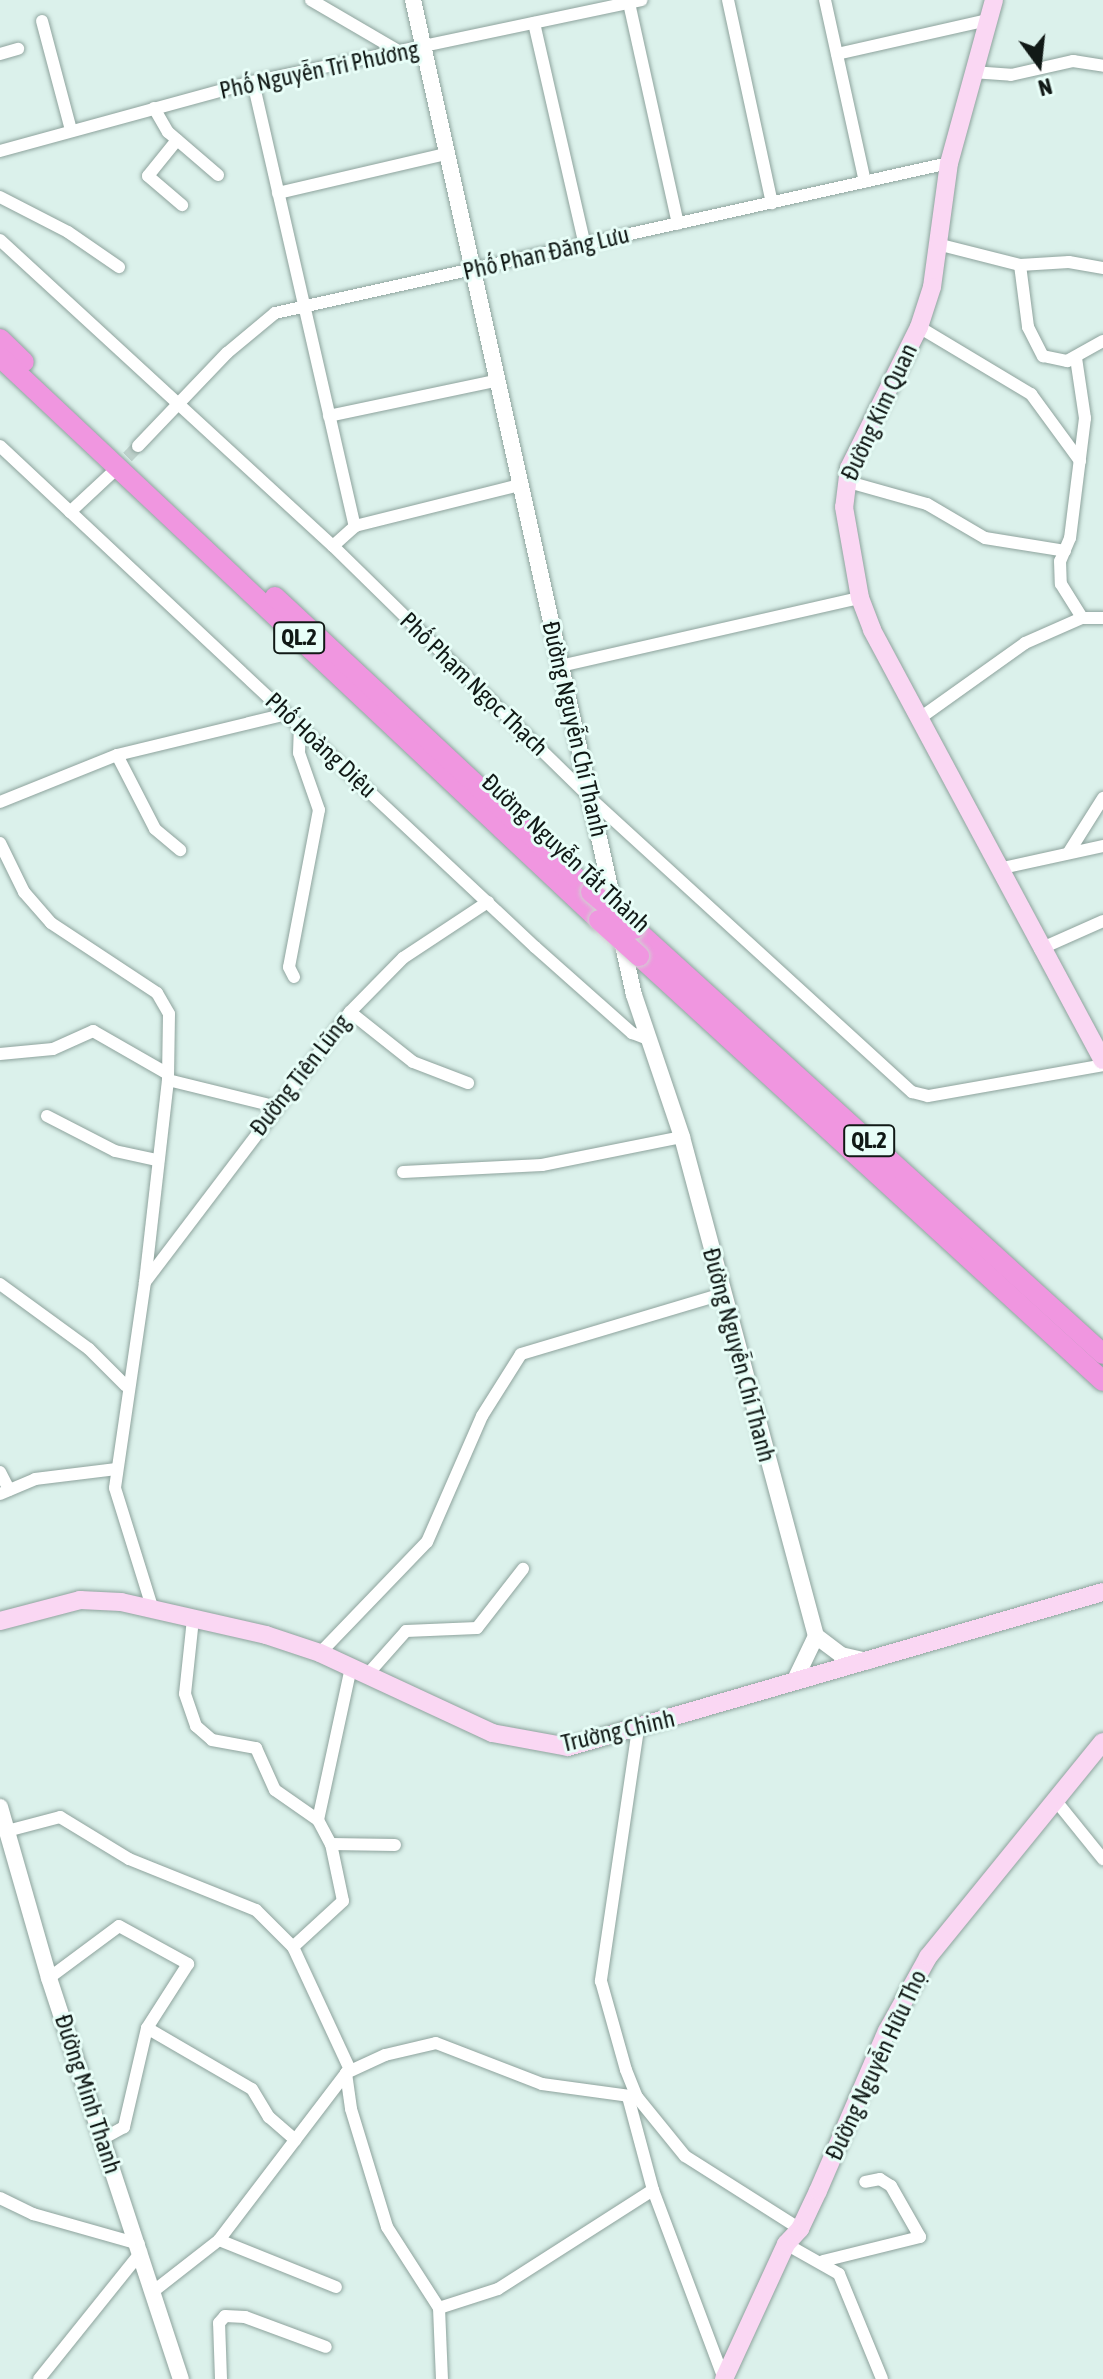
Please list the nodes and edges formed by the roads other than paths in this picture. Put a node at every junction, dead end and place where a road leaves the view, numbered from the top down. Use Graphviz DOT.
graph roads {
  1 [pos="311,0"];
  2 [pos="413,0"];
  3 [pos="728,0"];
  4 [pos="825,0"];
  5 [pos="994,0"];
  6 [pos="635,1"];
  7 [pos="988,20"];
  8 [pos="42,21"];
  9 [pos="534,23"];
  10 [pos="423,47"];
  11 [pos="18,49"];
  12 [pos="400,52"];
  13 [pos="0,54"];
  14 [pos="837,54"];
  15 [pos="1103,66"];
  16 [pos="972,72"];
  17 [pos="253,82"];
  18 [pos="154,108"];
  19 [pos="71,130"];
  20 [pos="177,140"];
  21 [pos="0,151"];
  22 [pos="445,154"];
  23 [pos="949,163"];
  24 [pos="218,175"];
  25 [pos="865,182"];
  26 [pos="278,193"];
  27 [pos="0,197"];
  28 [pos="772,203"];
  29 [pos="182,205"];
  30 [pos="678,224"];
  31 [pos="0,240"];
  32 [pos="585,245"];
  33 [pos="941,245"];
  34 [pos="1020,265"];
  35 [pos="119,267"];
  36 [pos="1103,268"];
  37 [pos="470,270"];
  38 [pos="305,306"];
  39 [pos="919,327"];
  40 [pos="0,339"];
  41 [pos="1103,341"];
  42 [pos="0,357"];
  43 [pos="1076,358"];
  44 [pos="495,381"];
  45 [pos="177,405"];
  46 [pos="329,416"];
  47 [pos="0,446"];
  48 [pos="138,446"];
  49 [pos="1080,461"];
  50 [pos="112,473"];
  51 [pos="845,481"];
  52 [pos="519,485"];
  53 [pos="70,512"];
  54 [pos="355,526"];
  55 [pos="333,546"];
  56 [pos="1065,551"];
  57 [pos="860,598"];
  58 [pos="1082,618"];
  59 [pos="1103,618"];
  60 [pos="560,666"];
  61 [pos="287,714"];
  62 [pos="920,718"];
  63 [pos="300,727"];
  64 [pos="117,755"];
  65 [pos="1103,798"];
  66 [pos="591,799"];
  67 [pos="0,802"];
  68 [pos="0,843"];
  69 [pos="1103,846"];
  70 [pos="180,850"];
  71 [pos="1069,852"];
  72 [pos="998,869"];
  73 [pos="488,902"];
  74 [pos="1103,921"];
  75 [pos="1040,949"];
  76 [pos="294,977"];
  77 [pos="350,1012"];
  78 [pos="645,1038"];
  79 [pos="0,1054"];
  80 [pos="1103,1063"];
  81 [pos="168,1077"];
  82 [pos="468,1083"];
  83 [pos="274,1106"];
  84 [pos="47,1116"];
  85 [pos="682,1137"];
  86 [pos="157,1160"];
  87 [pos="403,1172"];
  88 [pos="145,1282"];
  89 [pos="0,1284"];
  90 [pos="722,1294"];
  91 [pos="1103,1354"];
  92 [pos="1103,1381"];
  93 [pos="126,1386"];
  94 [pos="116,1469"];
  95 [pos="0,1472"];
  96 [pos="4,1492"];
  97 [pos="523,1569"];
  98 [pos="1103,1592"];
  99 [pos="153,1610"];
  100 [pos="193,1619"];
  101 [pos="0,1621"];
  102 [pos="816,1636"];
  103 [pos="320,1653"];
  104 [pos="869,1662"];
  105 [pos="359,1671"];
  106 [pos="794,1682"];
  107 [pos="638,1729"];
  108 [pos="1103,1742"];
  109 [pos="1056,1801"];
  110 [pos="0,1807"];
  111 [pos="318,1820"];
  112 [pos="7,1831"];
  113 [pos="331,1844"];
  114 [pos="395,1845"];
  115 [pos="1103,1859"];
  116 [pos="293,1947"];
  117 [pos="49,1978"];
  118 [pos="147,2028"];
  119 [pos="348,2071"];
  120 [pos="633,2097"];
  121 [pos="102,2139"];
  122 [pos="295,2140"];
  123 [pos="865,2182"];
  124 [pos="653,2190"];
  125 [pos="0,2198"];
  126 [pos="800,2229"];
  127 [pos="219,2240"];
  128 [pos="786,2244"];
  129 [pos="140,2248"];
  130 [pos="823,2261"];
  131 [pos="336,2287"];
  132 [pos="155,2290"];
  133 [pos="439,2308"];
  134 [pos="326,2347"];
  135 [pos="39,2379"];
  136 [pos="181,2379"];
  137 [pos="221,2379"];
  138 [pos="442,2379"];
  139 [pos="724,2379"];
  140 [pos="882,2379"];
  1 -- 12 [label="street"];
  2 -- 10 [label="street, Đường Nguyễn Chí Thanh"];
  3 -- 28 [label="street"];
  4 -- 14 [label="street"];
  5 -- 7 [label="main road, Đường Kim Quan"];
  6 -- 9 [label="street, Phố Nguyễn Tri Phương"];
  6 -- 30 [label="street"];
  7 -- 14 [label="street"];
  7 -- 16 [label="main road, Đường Kim Quan"];
  8 -- 19 [label="street"];
  9 -- 10 [label="street, Phố Nguyễn Tri Phương"];
  9 -- 32 [label="street"];
  10 -- 12 [label="street, Phố Nguyễn Tri Phương"];
  10 -- 22 [label="street, Đường Nguyễn Chí Thanh"];
  11 -- 13 [label="street"];
  12 -- 17 [label="street, Phố Nguyễn Tri Phương"];
  14 -- 25 [label="street"];
  15 -- 16 [label="street"];
  16 -- 23 [label="main road, Đường Kim Quan"];
  17 -- 18 [label="street, Phố Nguyễn Tri Phương"];
  17 -- 26 [label="street"];
  18 -- 19 [label="street, Phố Nguyễn Tri Phương"];
  18 -- 20 [label="street"];
  19 -- 21 [label="street, Phố Nguyễn Tri Phương"];
  20 -- 24 [label="street"];
  20 -- 29 [label="street"];
  22 -- 26 [label="street"];
  22 -- 37 [label="street, Đường Nguyễn Chí Thanh"];
  23 -- 25 [label="street, Phố Phan Đăng Lưu"];
  23 -- 33 [label="main road, Đường Kim Quan"];
  25 -- 28 [label="street, Phố Phan Đăng Lưu"];
  26 -- 38 [label="street"];
  27 -- 35 [label="street"];
  28 -- 30 [label="street, Phố Phan Đăng Lưu"];
  30 -- 32 [label="street, Phố Phan Đăng Lưu"];
  31 -- 45 [label="street, Phố Phạm Ngọc Thạch"];
  32 -- 37 [label="street, Phố Phan Đăng Lưu"];
  33 -- 34 [label="street"];
  33 -- 39 [label="main road, Đường Kim Quan"];
  34 -- 36 [label="street"];
  34 -- 43 [label="street"];
  37 -- 38 [label="street, Phố Phan Đăng Lưu"];
  37 -- 44 [label="street, Đường Nguyễn Chí Thanh"];
  38 -- 45 [label="street, Phố Phan Đăng Lưu"];
  38 -- 46 [label="street"];
  39 -- 49 [label="street"];
  39 -- 51 [label="main road, Đường Kim Quan"];
  40 -- 91 [label="highway, Đường Nguyễn Tất Thành / QL.2, bridge"];
  41 -- 43 [label="street"];
  42 -- 92 [label="highway, Đường Nguyễn Tất Thành / QL.2, bridge"];
  43 -- 49 [label="street"];
  44 -- 46 [label="street"];
  44 -- 52 [label="street, Đường Nguyễn Chí Thanh"];
  45 -- 48 [label="street, Phố Phan Đăng Lưu"];
  45 -- 55 [label="street, Phố Phạm Ngọc Thạch"];
  46 -- 54 [label="street"];
  47 -- 53 [label="street, Phố Hoàng Diệu"];
  49 -- 56 [label="street"];
  50 -- 53 [label="street"];
  51 -- 56 [label="street"];
  51 -- 57 [label="main road, Đường Kim Quan"];
  52 -- 54 [label="street"];
  52 -- 60 [label="street, Đường Nguyễn Chí Thanh"];
  53 -- 61 [label="street, Phố Hoàng Diệu"];
  54 -- 55 [label="street"];
  55 -- 66 [label="street, Phố Phạm Ngọc Thạch"];
  56 -- 58 [label="street"];
  57 -- 60 [label="street"];
  57 -- 62 [label="main road, Đường Kim Quan"];
  58 -- 59 [label="street"];
  58 -- 62 [label="street"];
  60 -- 66 [label="street, Đường Nguyễn Chí Thanh"];
  61 -- 63 [label="street, Phố Hoàng Diệu"];
  61 -- 64 [label="street"];
  62 -- 72 [label="main road, Đường Kim Quan"];
  63 -- 73 [label="street, Phố Hoàng Diệu"];
  63 -- 76 [label="street"];
  64 -- 67 [label="street"];
  64 -- 70 [label="street"];
  65 -- 71 [label="street"];
  66 -- 78 [label="street, Đường Nguyễn Chí Thanh"];
  66 -- 80 [label="street, Phố Phạm Ngọc Thạch"];
  68 -- 81 [label="street"];
  69 -- 71 [label="street"];
  71 -- 72 [label="street"];
  72 -- 75 [label="main road, Đường Kim Quan"];
  73 -- 77 [label="street, Đường Tiên Lũng"];
  73 -- 78 [label="street, Phố Hoàng Diệu"];
  74 -- 75 [label="street"];
  75 -- 80 [label="main road, Đường Kim Quan"];
  77 -- 82 [label="street"];
  77 -- 83 [label="street, Đường Tiên Lũng"];
  78 -- 85 [label="street, Đường Nguyễn Chí Thanh"];
  79 -- 81 [label="street"];
  81 -- 83 [label="street"];
  81 -- 86 [label="street"];
  83 -- 88 [label="street, Đường Tiên Lũng"];
  84 -- 86 [label="street"];
  85 -- 87 [label="street"];
  85 -- 90 [label="street, Đường Nguyễn Chí Thanh"];
  86 -- 88 [label="street"];
  88 -- 93 [label="street"];
  89 -- 93 [label="street"];
  90 -- 102 [label="street, Đường Nguyễn Chí Thanh"];
  90 -- 103 [label="street"];
  93 -- 94 [label="street"];
  94 -- 96 [label="street"];
  94 -- 99 [label="street"];
  95 -- 96 [label="street"];
  97 -- 105 [label="street"];
  98 -- 104 [label="main road, Trường Chinh"];
  99 -- 100 [label="main road, Trường Chinh"];
  99 -- 101 [label="main road, Trường Chinh"];
  100 -- 103 [label="main road, Trường Chinh"];
  100 -- 111 [label="street"];
  102 -- 104 [label="street"];
  102 -- 106 [label="street"];
  103 -- 105 [label="main road, Trường Chinh"];
  104 -- 106 [label="main road, Trường Chinh"];
  105 -- 107 [label="main road, Trường Chinh"];
  105 -- 111 [label="street"];
  106 -- 107 [label="main road, Trường Chinh"];
  107 -- 120 [label="street"];
  108 -- 109 [label="main road, Đường Nguyễn Hữu Thọ"];
  109 -- 115 [label="street"];
  109 -- 126 [label="main road, Đường Nguyễn Hữu Thọ"];
  110 -- 112 [label="street, Đường Minh Thanh"];
  111 -- 113 [label="street"];
  112 -- 116 [label="street"];
  112 -- 117 [label="street, Đường Minh Thanh"];
  113 -- 114 [label="street"];
  113 -- 116 [label="street"];
  116 -- 119 [label="street"];
  117 -- 118 [label="street"];
  117 -- 121 [label="street, Đường Minh Thanh"];
  118 -- 121 [label="street"];
  118 -- 122 [label="street"];
  119 -- 120 [label="street"];
  119 -- 122 [label="street"];
  119 -- 133 [label="street"];
  120 -- 124 [label="street"];
  120 -- 126 [label="street"];
  121 -- 129 [label="street, Đường Minh Thanh"];
  122 -- 127 [label="street"];
  123 -- 130 [label="street"];
  124 -- 133 [label="street"];
  124 -- 139 [label="street"];
  125 -- 129 [label="street"];
  126 -- 128 [label="main road, Đường Nguyễn Hữu Thọ"];
  127 -- 131 [label="street"];
  127 -- 132 [label="street"];
  128 -- 130 [label="street"];
  128 -- 139 [label="main road, Đường Nguyễn Hữu Thọ"];
  129 -- 132 [label="street, Đường Minh Thanh"];
  129 -- 135 [label="street"];
  130 -- 140 [label="street"];
  132 -- 136 [label="street, Đường Minh Thanh"];
  133 -- 138 [label="street"];
  134 -- 137 [label="street"];
}
